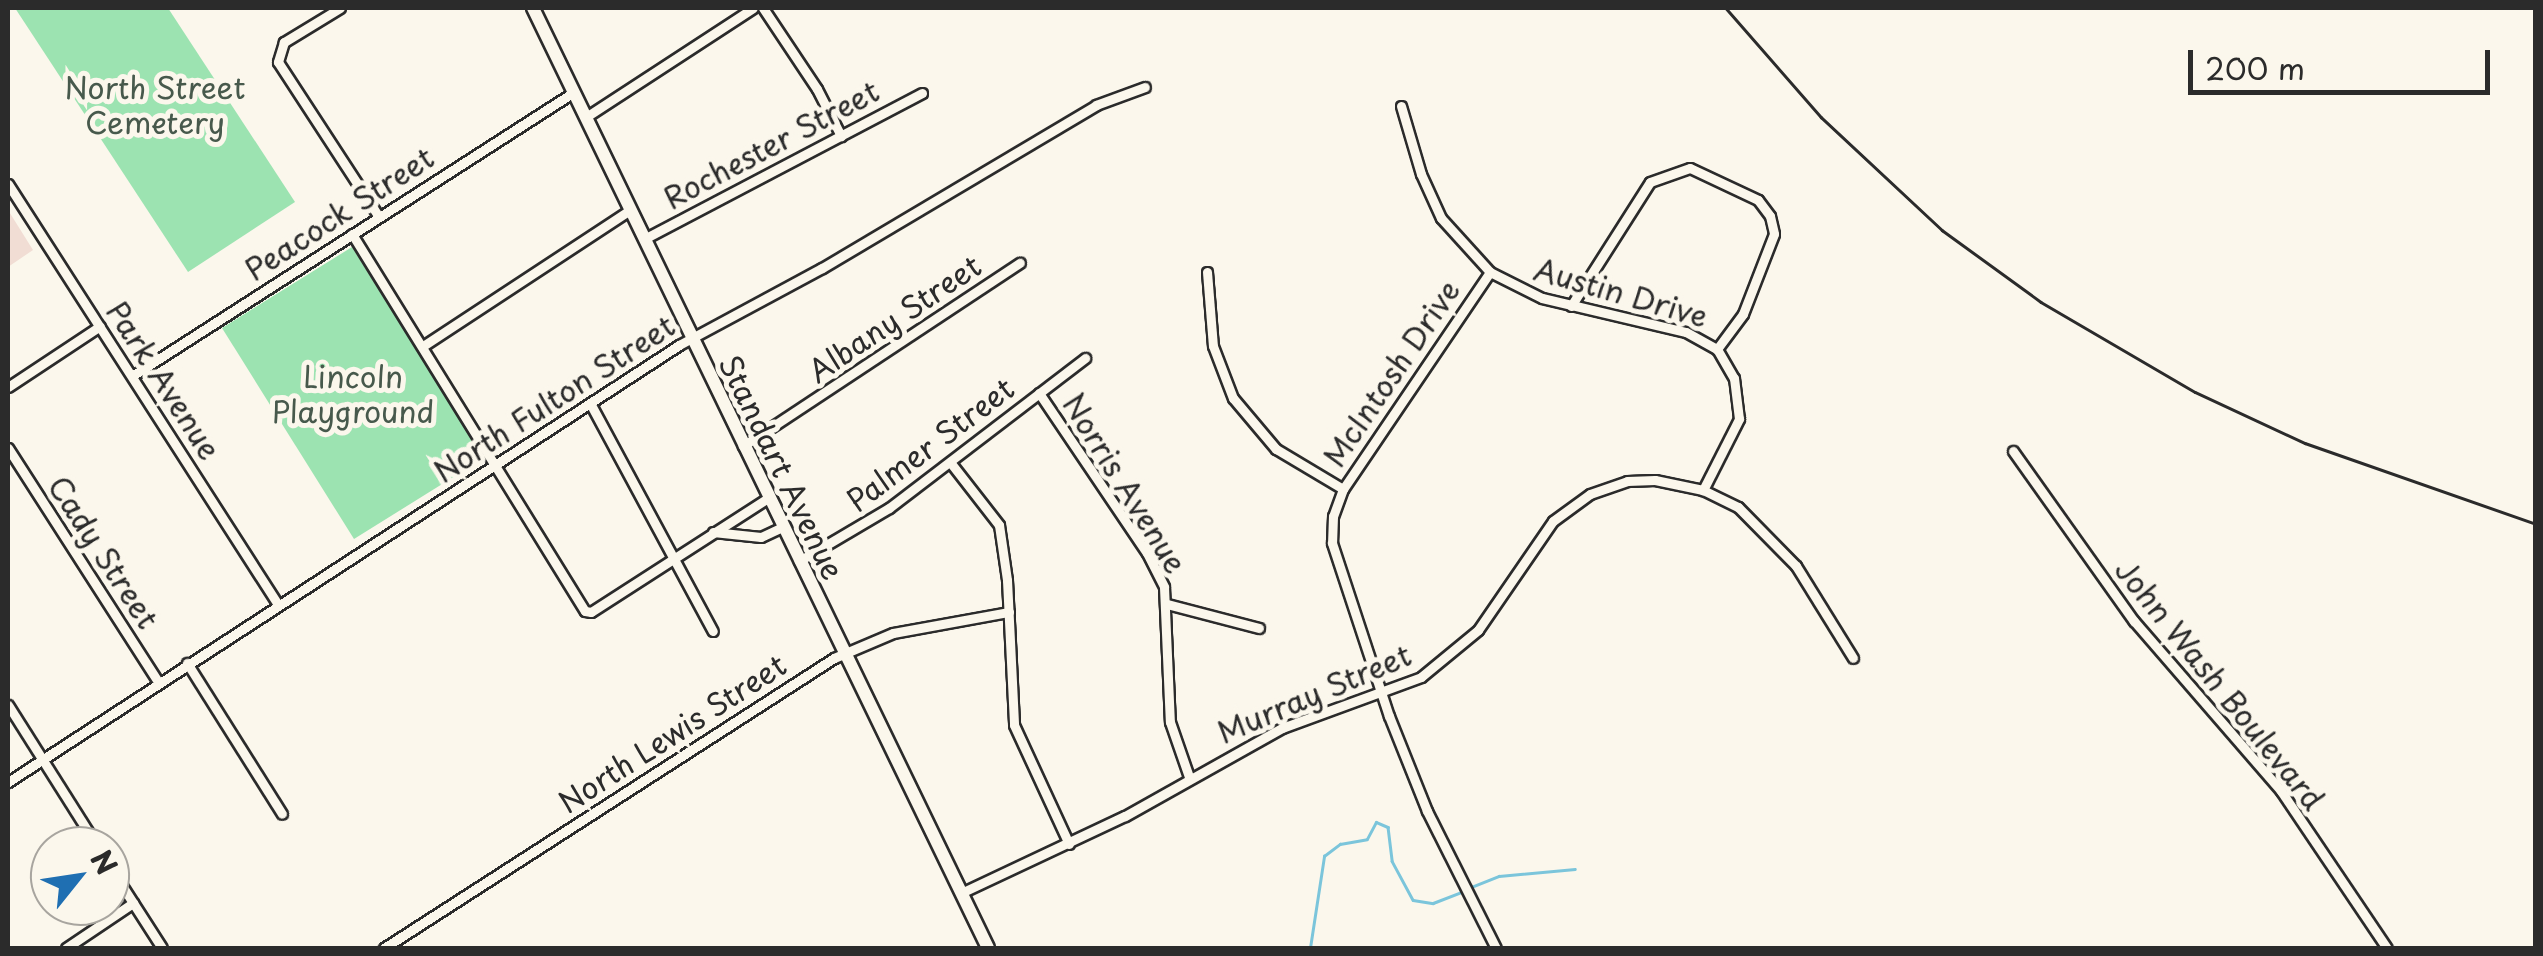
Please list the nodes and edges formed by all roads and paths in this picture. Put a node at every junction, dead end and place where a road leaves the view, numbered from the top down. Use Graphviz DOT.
graph roads {
  1 [pos="340,8"];
  2 [pos="533,8"];
  3 [pos="753,8"];
  4 [pos="763,8"];
  5 [pos="1144,87"];
  6 [pos="574,92"];
  7 [pos="922,93"];
  8 [pos="1402,106"];
  9 [pos="586,117"];
  10 [pos="840,136"];
  11 [pos="8,184"];
  12 [pos="630,210"];
  13 [pos="380,216"];
  14 [pos="352,234"];
  15 [pos="644,238"];
  16 [pos="1020,263"];
  17 [pos="1207,272"];
  18 [pos="1490,272"];
  19 [pos="1571,306"];
  20 [pos="100,326"];
  21 [pos="692,338"];
  22 [pos="423,346"];
  23 [pos="1717,348"];
  24 [pos="1086,358"];
  25 [pos="132,376"];
  26 [pos="8,387"];
  27 [pos="1039,393"];
  28 [pos="590,403"];
  29 [pos="743,446"];
  30 [pos="8,448"];
  31 [pos="2013,451"];
  32 [pos="950,462"];
  33 [pos="497,463"];
  34 [pos="1344,489"];
  35 [pos="1703,490"];
  36 [pos="768,498"];
  37 [pos="782,527"];
  38 [pos="713,532"];
  39 [pos="673,559"];
  40 [pos="799,561"];
  41 [pos="278,604"];
  42 [pos="1167,604"];
  43 [pos="1009,612"];
  44 [pos="1259,628"];
  45 [pos="713,631"];
  46 [pos="844,652"];
  47 [pos="1853,658"];
  48 [pos="187,663"];
  49 [pos="158,684"];
  50 [pos="1381,693"];
  51 [pos="8,706"];
  52 [pos="42,759"];
  53 [pos="1189,778"];
  54 [pos="8,782"];
  55 [pos="282,814"];
  56 [pos="84,826"];
  57 [pos="1068,844"];
  58 [pos="961,894"];
  59 [pos="130,898"];
  60 [pos="133,903"];
  61 [pos="66,948"];
  62 [pos="162,948"];
  63 [pos="384,948"];
  64 [pos="988,948"];
  65 [pos="1496,948"];
  66 [pos="2387,948"];
  1 -- 13 [label="street"];
  2 -- 6 [label="street, Standart Avenue"];
  3 -- 9 [label="street"];
  4 -- 10 [label="street"];
  5 -- 21 [label="street, North Fulton Street"];
  6 -- 9 [label="street, Standart Avenue"];
  6 -- 13 [label="street, Peacock Street"];
  7 -- 10 [label="street, Rochester Street"];
  8 -- 18 [label="street, Austin Drive"];
  9 -- 12 [label="street, Standart Avenue"];
  10 -- 15 [label="street, Rochester Street"];
  11 -- 20 [label="street, Park Avenue"];
  12 -- 15 [label="street, Standart Avenue"];
  12 -- 22 [label="street"];
  13 -- 14 [label="street, Peacock Street"];
  14 -- 22 [label="street"];
  14 -- 25 [label="street, Peacock Street"];
  15 -- 21 [label="street, Standart Avenue"];
  16 -- 29 [label="street, Albany Street"];
  17 -- 34 [label="street"];
  18 -- 19 [label="street, Austin Drive"];
  18 -- 34 [label="street, McIntosh Drive"];
  19 -- 23 [label="street, Austin Drive"];
  19 -- 23 [label="street"];
  20 -- 25 [label="street, Park Avenue"];
  20 -- 26 [label="street"];
  21 -- 28 [label="street, North Fulton Street"];
  21 -- 29 [label="street, Standart Avenue"];
  22 -- 33 [label="street"];
  23 -- 35 [label="street, Austin Drive"];
  24 -- 27 [label="street, Palmer Street"];
  25 -- 41 [label="street, Park Avenue"];
  27 -- 32 [label="street, Palmer Street"];
  27 -- 42 [label="street, Norris Avenue"];
  28 -- 33 [label="street, North Fulton Street"];
  28 -- 39 [label="street"];
  29 -- 36 [label="street, Standart Avenue"];
  30 -- 49 [label="street, Cady Street"];
  31 -- 66 [label="street, John Wash Boulevard"];
  32 -- 40 [label="street, Palmer Street"];
  32 -- 43 [label="street"];
  33 -- 39 [label="street"];
  33 -- 41 [label="street, North Fulton Street"];
  34 -- 50 [label="street, McIntosh Drive"];
  35 -- 47 [label="street, Murray Street"];
  35 -- 50 [label="street, Murray Street"];
  36 -- 37 [label="street, Standart Avenue"];
  36 -- 38 [label="street"];
  37 -- 38 [label="street"];
  37 -- 40 [label="street, Standart Avenue"];
  38 -- 39 [label="street"];
  39 -- 45 [label="street"];
  40 -- 46 [label="street, Standart Avenue"];
  41 -- 48 [label="street, North Fulton Street"];
  42 -- 44 [label="street"];
  42 -- 53 [label="street, Norris Avenue"];
  43 -- 46 [label="street, North Lewis Street"];
  43 -- 57 [label="street"];
  46 -- 58 [label="street, Standart Avenue"];
  46 -- 63 [label="street, North Lewis Street"];
  48 -- 49 [label="street, North Fulton Street"];
  48 -- 55 [label="street"];
  49 -- 52 [label="street, North Fulton Street"];
  50 -- 53 [label="street, Murray Street"];
  50 -- 65 [label="street, McIntosh Drive"];
  51 -- 52 [label="street"];
  52 -- 54 [label="street, North Fulton Street"];
  52 -- 56 [label="street"];
  53 -- 57 [label="street, Murray Street"];
  57 -- 58 [label="street, Murray Street"];
  58 -- 64 [label="street, Standart Avenue"];
  59 -- 60 [label="street"];
  60 -- 61 [label="street"];
  60 -- 62 [label="street"];
}
